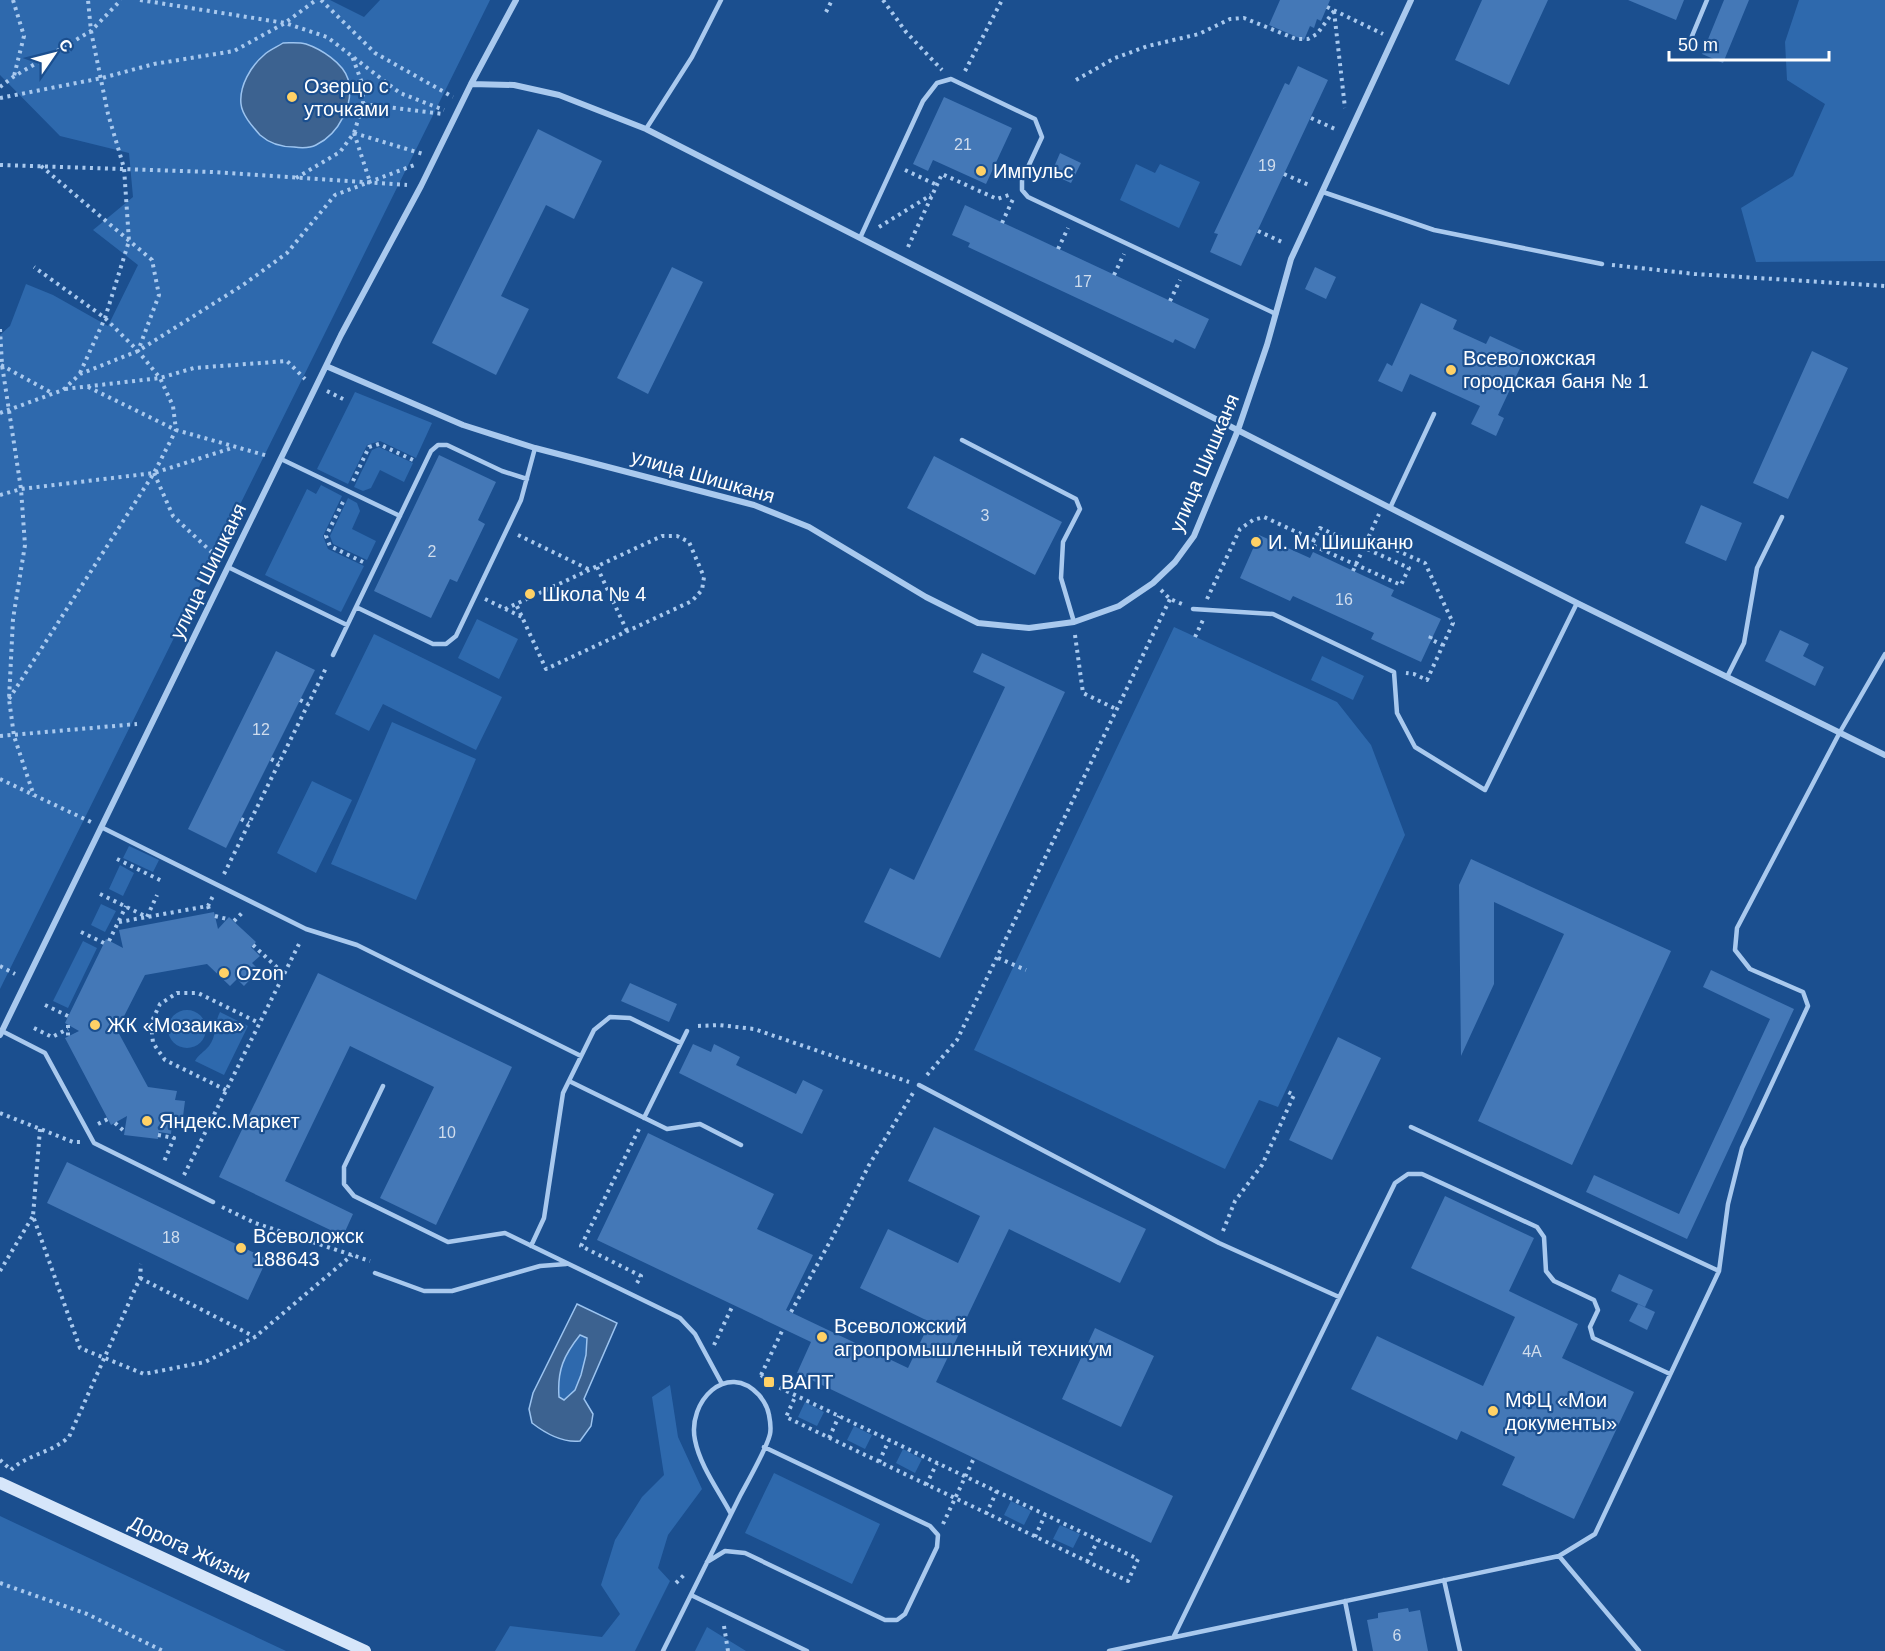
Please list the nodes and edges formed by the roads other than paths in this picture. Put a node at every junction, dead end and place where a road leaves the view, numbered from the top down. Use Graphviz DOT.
graph roads {
  1 [pos="516,0"];
  2 [pos="721,0"];
  3 [pos="1411,0"];
  4 [pos="1707,0"];
  5 [pos="1692,36"];
  6 [pos="471,84"];
  7 [pos="646,129"];
  8 [pos="1323,192"];
  9 [pos="861,238"];
  10 [pos="1602,264"];
  11 [pos="1276,314"];
  12 [pos="326,366"];
  13 [pos="1434,414"];
  14 [pos="1238,430"];
  15 [pos="962,440"];
  16 [pos="535,448"];
  17 [pos="281,459"];
  18 [pos="527,478"];
  19 [pos="1387,506"];
  20 [pos="400,516"];
  21 [pos="1782,517"];
  22 [pos="228,567"];
  23 [pos="1577,603"];
  24 [pos="356,607"];
  25 [pos="1193,609"];
  26 [pos="1074,622"];
  27 [pos="347,625"];
  28 [pos="333,654"];
  29 [pos="1885,654"];
  30 [pos="1727,677"];
  31 [pos="1840,732"];
  32 [pos="1885,755"];
  33 [pos="101,827"];
  34 [pos="687,1031"];
  35 [pos="1,1033"];
  36 [pos="681,1043"];
  37 [pos="581,1056"];
  38 [pos="569,1081"];
  39 [pos="918,1085"];
  40 [pos="383,1086"];
  41 [pos="644,1118"];
  42 [pos="1411,1127"];
  43 [pos="741,1145"];
  44 [pos="213,1202"];
  45 [pos="531,1246"];
  46 [pos="569,1264"];
  47 [pos="1719,1271"];
  48 [pos="375,1272"];
  49 [pos="1339,1297"];
  50 [pos="1670,1374"];
  51 [pos="722,1384"];
  52 [pos="764,1448"];
  53 [pos="0,1483"];
  54 [pos="731,1514"];
  55 [pos="1559,1556"];
  56 [pos="707,1562"];
  57 [pos="1444,1580"];
  58 [pos="691,1595"];
  59 [pos="1345,1601"];
  60 [pos="1174,1636"];
  61 [pos="365,1651"];
  62 [pos="663,1651"];
  63 [pos="807,1651"];
  64 [pos="1109,1651"];
  65 [pos="1355,1651"];
  66 [pos="1460,1651"];
  67 [pos="1639,1651"];
  1 -- 6 [label="street"];
  2 -- 7 [label="lane"];
  3 -- 8 [label="street, улица Шишканя"];
  4 -- 5 [label="lane"];
  6 -- 7 [label="street"];
  6 -- 12 [label="street"];
  7 -- 9 [label="street"];
  8 -- 10 [label="lane"];
  8 -- 11 [label="street, улица Шишканя"];
  9 -- 11 [label="lane"];
  9 -- 14 [label="street"];
  11 -- 14 [label="street, улица Шишканя"];
  12 -- 16 [label="street, улица Шишканя"];
  12 -- 17 [label="street, улица Шишканя"];
  13 -- 19 [label="lane"];
  14 -- 19 [label="street"];
  14 -- 26 [label="street, улица Шишканя"];
  15 -- 26 [label="lane"];
  16 -- 18 [label="lane"];
  16 -- 26 [label="street, улица Шишканя"];
  17 -- 20 [label="lane"];
  17 -- 22 [label="street, улица Шишканя"];
  18 -- 20 [label="lane"];
  18 -- 24 [label="lane"];
  19 -- 23 [label="street"];
  20 -- 24 [label="lane"];
  21 -- 30 [label="lane"];
  22 -- 27 [label="lane"];
  22 -- 33 [label="street, улица Шишканя"];
  23 -- 25 [label="lane"];
  23 -- 30 [label="street"];
  24 -- 27 [label="lane"];
  27 -- 28 [label="lane"];
  29 -- 31 [label="lane"];
  30 -- 31 [label="street"];
  31 -- 32 [label="street"];
  31 -- 47 [label="lane"];
  33 -- 35 [label="street, улица Шишканя"];
  33 -- 37 [label="lane"];
  34 -- 36 [label="lane"];
  35 -- 44 [label="lane"];
  36 -- 37 [label="lane"];
  36 -- 41 [label="lane"];
  37 -- 38 [label="lane"];
  38 -- 41 [label="lane"];
  38 -- 45 [label="lane"];
  39 -- 49 [label="lane"];
  40 -- 45 [label="lane"];
  41 -- 43 [label="lane"];
  42 -- 47 [label="lane"];
  45 -- 46 [label="lane"];
  46 -- 48 [label="lane"];
  46 -- 51 [label="lane"];
  47 -- 50 [label="lane"];
  49 -- 50 [label="lane"];
  49 -- 60 [label="lane"];
  50 -- 55 [label="lane"];
  51 -- 52 [label="lane"];
  51 -- 54 [label="lane"];
  52 -- 54 [label="lane"];
  52 -- 56 [label="lane"];
  53 -- 61 [label="main road, Дорога Жизни"];
  54 -- 56 [label="lane"];
  55 -- 57 [label="lane"];
  55 -- 67 [label="lane"];
  56 -- 58 [label="lane"];
  57 -- 59 [label="lane"];
  57 -- 66 [label="lane"];
  58 -- 62 [label="lane"];
  58 -- 63 [label="lane"];
  59 -- 60 [label="lane"];
  59 -- 65 [label="lane"];
  60 -- 64 [label="lane"];
}
